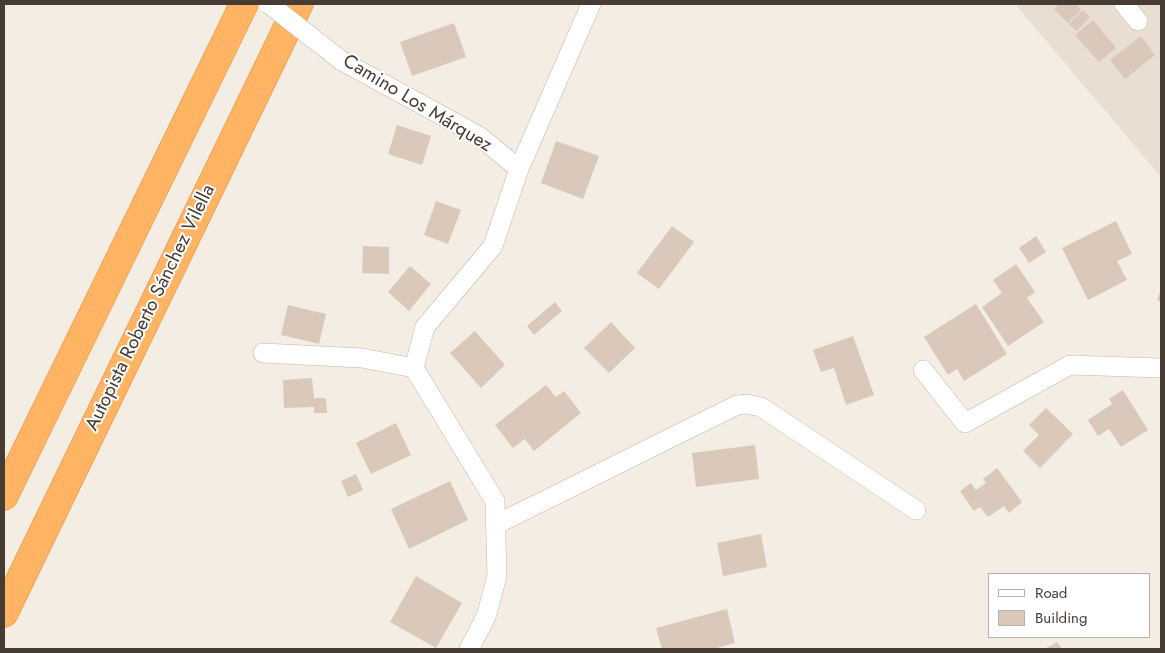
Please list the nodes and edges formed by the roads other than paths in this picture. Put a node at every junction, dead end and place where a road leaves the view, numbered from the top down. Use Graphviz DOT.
graph roads {
  1 [pos="244,4"];
  2 [pos="269,4"];
  3 [pos="299,4"];
  4 [pos="591,4"];
  5 [pos="1124,4"];
  6 [pos="1138,21"];
  7 [pos="519,169"];
  8 [pos="263,353"];
  9 [pos="414,368"];
  10 [pos="1161,368"];
  11 [pos="923,370"];
  12 [pos="4,496"];
  13 [pos="916,510"];
  14 [pos="495,526"];
  15 [pos="4,612"];
  16 [pos="469,649"];
  1 -- 12 [label="highway"];
  2 -- 7 [label="street, Camino Los Márquez, bridge"];
  3 -- 15 [label="highway, Autopista Roberto Sánchez Vilella"];
  4 -- 7 [label="street"];
  5 -- 6 [label="street"];
  7 -- 9 [label="street"];
  8 -- 9 [label="street"];
  9 -- 14 [label="street"];
  10 -- 11 [label="street"];
  13 -- 14 [label="street"];
  14 -- 16 [label="street"];
}
